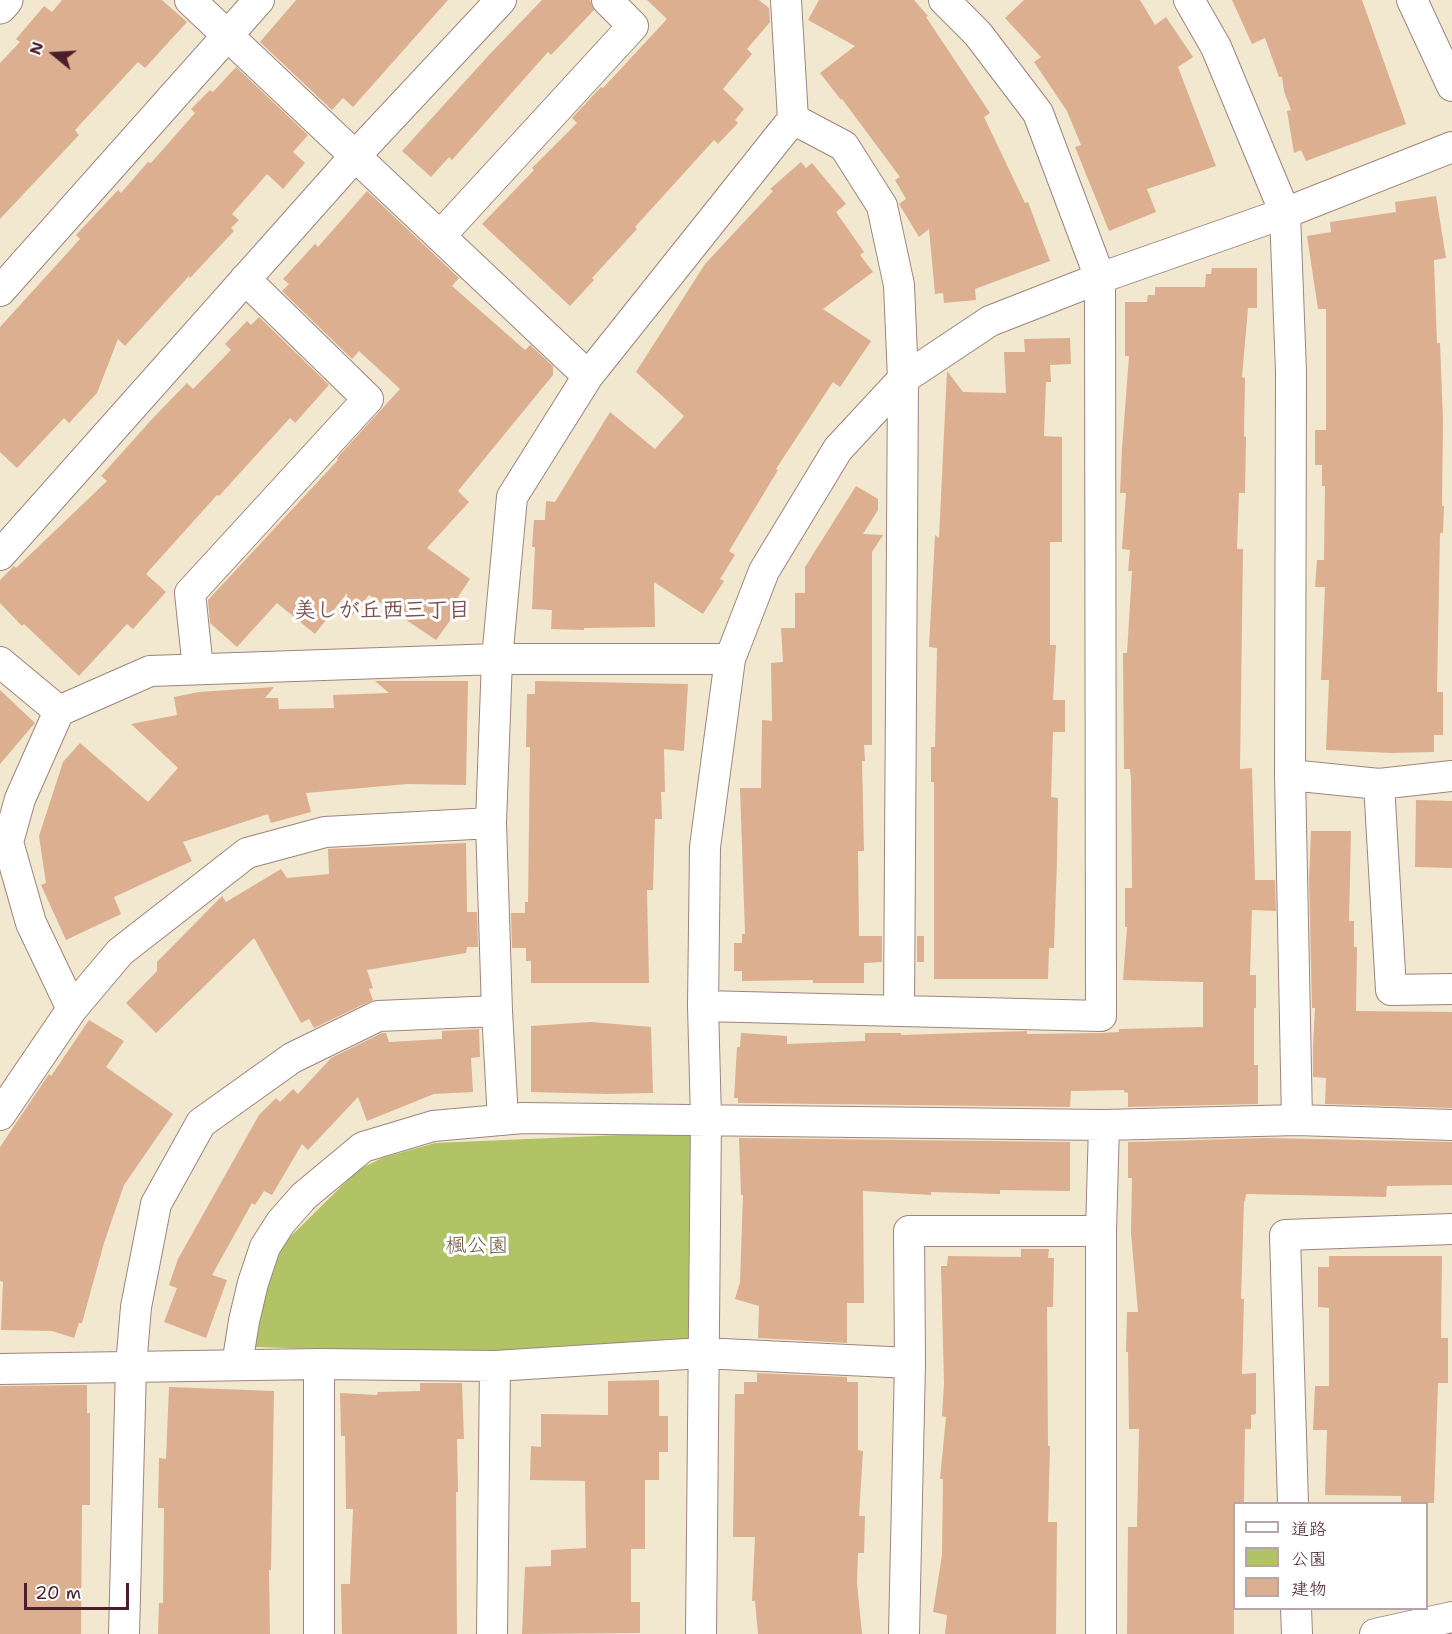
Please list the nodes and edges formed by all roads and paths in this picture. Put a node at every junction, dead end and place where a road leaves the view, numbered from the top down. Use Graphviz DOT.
graph roads {
  1 [pos="6,0"];
  2 [pos="190,0"];
  3 [pos="260,0"];
  4 [pos="501,0"];
  5 [pos="607,0"];
  6 [pos="786,0"];
  7 [pos="944,0"];
  8 [pos="1189,0"];
  9 [pos="1412,0"];
  10 [pos="0,7"];
  11 [pos="227,35"];
  12 [pos="1452,86"];
  13 [pos="793,119"];
  14 [pos="1452,147"];
  15 [pos="356,155"];
  16 [pos="1285,213"];
  17 [pos="441,235"];
  18 [pos="1100,278"];
  19 [pos="245,279"];
  20 [pos="0,291"];
  21 [pos="588,376"];
  22 [pos="903,379"];
  23 [pos="0,555"];
  24 [pos="730,658"];
  25 [pos="497,659"];
  26 [pos="0,662"];
  27 [pos="198,669"];
  28 [pos="59,711"];
  29 [pos="1290,775"];
  30 [pos="1452,776"];
  31 [pos="1379,784"];
  32 [pos="491,823"];
  33 [pos="4,844"];
  34 [pos="1452,989"];
  35 [pos="703,1006"];
  36 [pos="72,1009"];
  37 [pos="899,1010"];
  38 [pos="497,1011"];
  39 [pos="0,1115"];
  40 [pos="706,1119"];
  41 [pos="503,1120"];
  42 [pos="1298,1120"];
  43 [pos="1104,1125"];
  44 [pos="1452,1125"];
  45 [pos="1452,1229"];
  46 [pos="1101,1231"];
  47 [pos="702,1353"];
  48 [pos="910,1363"];
  49 [pos="319,1364"];
  50 [pos="237,1365"];
  51 [pos="131,1366"];
  52 [pos="495,1366"];
  53 [pos="0,1369"];
  54 [pos="1293,1502"];
  55 [pos="1296,1610"];
  56 [pos="1452,1617"];
  57 [pos="124,1634"];
  58 [pos="319,1634"];
  59 [pos="492,1634"];
  60 [pos="701,1634"];
  61 [pos="904,1634"];
  62 [pos="1101,1634"];
  63 [pos="1297,1634"];
  64 [pos="1375,1634"];
  1 -- 10 [label="street"];
  2 -- 11 [label="street"];
  3 -- 11 [label="street"];
  4 -- 15 [label="street"];
  5 -- 17 [label="street"];
  6 -- 13 [label="street"];
  7 -- 18 [label="street"];
  8 -- 16 [label="street"];
  9 -- 12 [label="street"];
  11 -- 15 [label="street"];
  11 -- 20 [label="street"];
  13 -- 21 [label="street"];
  13 -- 22 [label="street"];
  14 -- 16 [label="street"];
  15 -- 17 [label="street"];
  15 -- 19 [label="street"];
  16 -- 18 [label="street"];
  16 -- 29 [label="street"];
  17 -- 21 [label="street"];
  18 -- 22 [label="street"];
  18 -- 37 [label="street"];
  19 -- 23 [label="street"];
  19 -- 27 [label="street"];
  21 -- 25 [label="street"];
  22 -- 24 [label="street"];
  22 -- 37 [label="street"];
  24 -- 25 [label="street"];
  24 -- 35 [label="street"];
  25 -- 27 [label="street"];
  25 -- 32 [label="street"];
  26 -- 28 [label="street"];
  27 -- 28 [label="street"];
  28 -- 33 [label="street"];
  29 -- 31 [label="street"];
  29 -- 42 [label="street"];
  30 -- 31 [label="street"];
  31 -- 34 [label="street"];
  32 -- 36 [label="street"];
  32 -- 38 [label="street"];
  33 -- 36 [label="street"];
  35 -- 37 [label="street"];
  35 -- 40 [label="street"];
  36 -- 39 [label="street"];
  38 -- 41 [label="street"];
  38 -- 51 [label="street"];
  40 -- 41 [label="street"];
  40 -- 43 [label="street"];
  40 -- 47 [label="street"];
  41 -- 50 [label="street"];
  42 -- 43 [label="street"];
  42 -- 44 [label="street"];
  43 -- 46 [label="street"];
  45 -- 54 [label="street"];
  46 -- 48 [label="street"];
  46 -- 62 [label="street"];
  47 -- 48 [label="street"];
  47 -- 52 [label="street"];
  47 -- 60 [label="street"];
  48 -- 61 [label="street"];
  49 -- 50 [label="street"];
  49 -- 52 [label="street"];
  49 -- 58 [label="street"];
  50 -- 51 [label="street"];
  51 -- 53 [label="street"];
  51 -- 57 [label="street"];
  52 -- 59 [label="street"];
  55 -- 63 [label="street"];
  56 -- 64 [label="street"];
}
